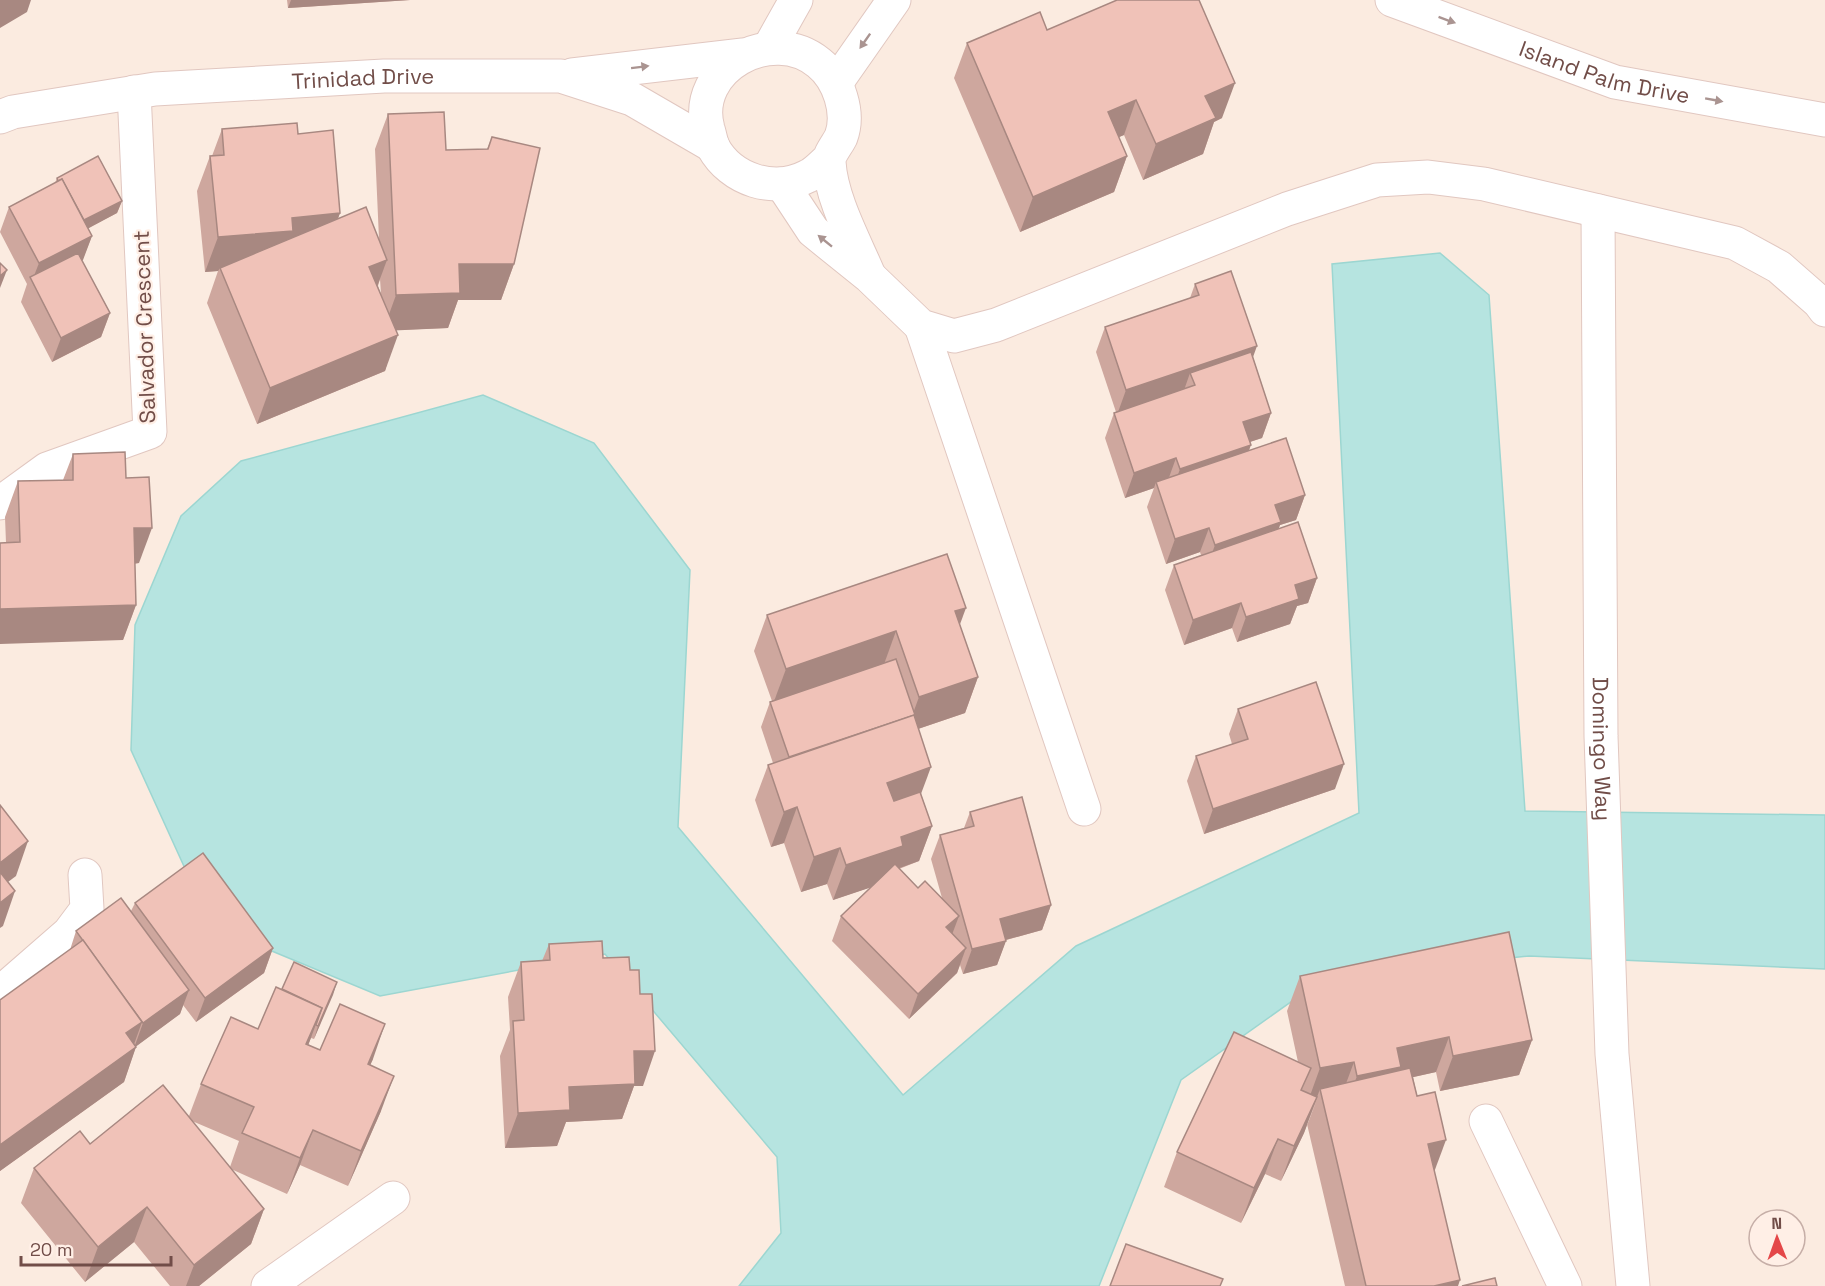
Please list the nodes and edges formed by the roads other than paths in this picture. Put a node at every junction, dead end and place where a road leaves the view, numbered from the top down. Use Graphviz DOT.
graph roads {
  1 [pos="796,0"];
  2 [pos="894,0"];
  3 [pos="1392,0"];
  4 [pos="756,51"];
  5 [pos="561,76"];
  6 [pos="836,83"];
  7 [pos="134,92"];
  8 [pos="0,117"];
  9 [pos="1825,120"];
  10 [pos="713,147"];
  11 [pos="829,159"];
  12 [pos="782,184"];
  13 [pos="1598,211"];
  14 [pos="870,278"];
  15 [pos="1825,310"];
  16 [pos="921,326"];
  17 [pos="0,503"];
  18 [pos="1084,808"];
  19 [pos="85,875"];
  20 [pos="0,993"];
  21 [pos="1486,1121"];
  22 [pos="393,1198"];
  23 [pos="268,1286"];
  24 [pos="1565,1286"];
  25 [pos="1633,1286"];
  1 -- 4 [label="street"];
  2 -- 6 [label="street, one-way"];
  3 -- 9 [label="street, Island Palm Drive, one-way"];
  5 -- 4 [label="street, one-way"];
  4 -- 6 [label="street"];
  4 -- 10 [label="street"];
  5 -- 7 [label="street, Trinidad Drive"];
  5 -- 10 [label="street, Trinidad Drive"];
  6 -- 11 [label="street"];
  7 -- 8 [label="street, Trinidad Drive"];
  7 -- 17 [label="street, Salvador Crescent"];
  10 -- 12 [label="street"];
  11 -- 12 [label="street"];
  11 -- 14 [label="street"];
  14 -- 12 [label="street, one-way"];
  13 -- 15 [label="street"];
  13 -- 16 [label="street"];
  13 -- 25 [label="street, Domingo Way"];
  14 -- 16 [label="street"];
  16 -- 18 [label="street"];
  19 -- 20 [label="street"];
  21 -- 24 [label="street"];
  22 -- 23 [label="street"];
}
